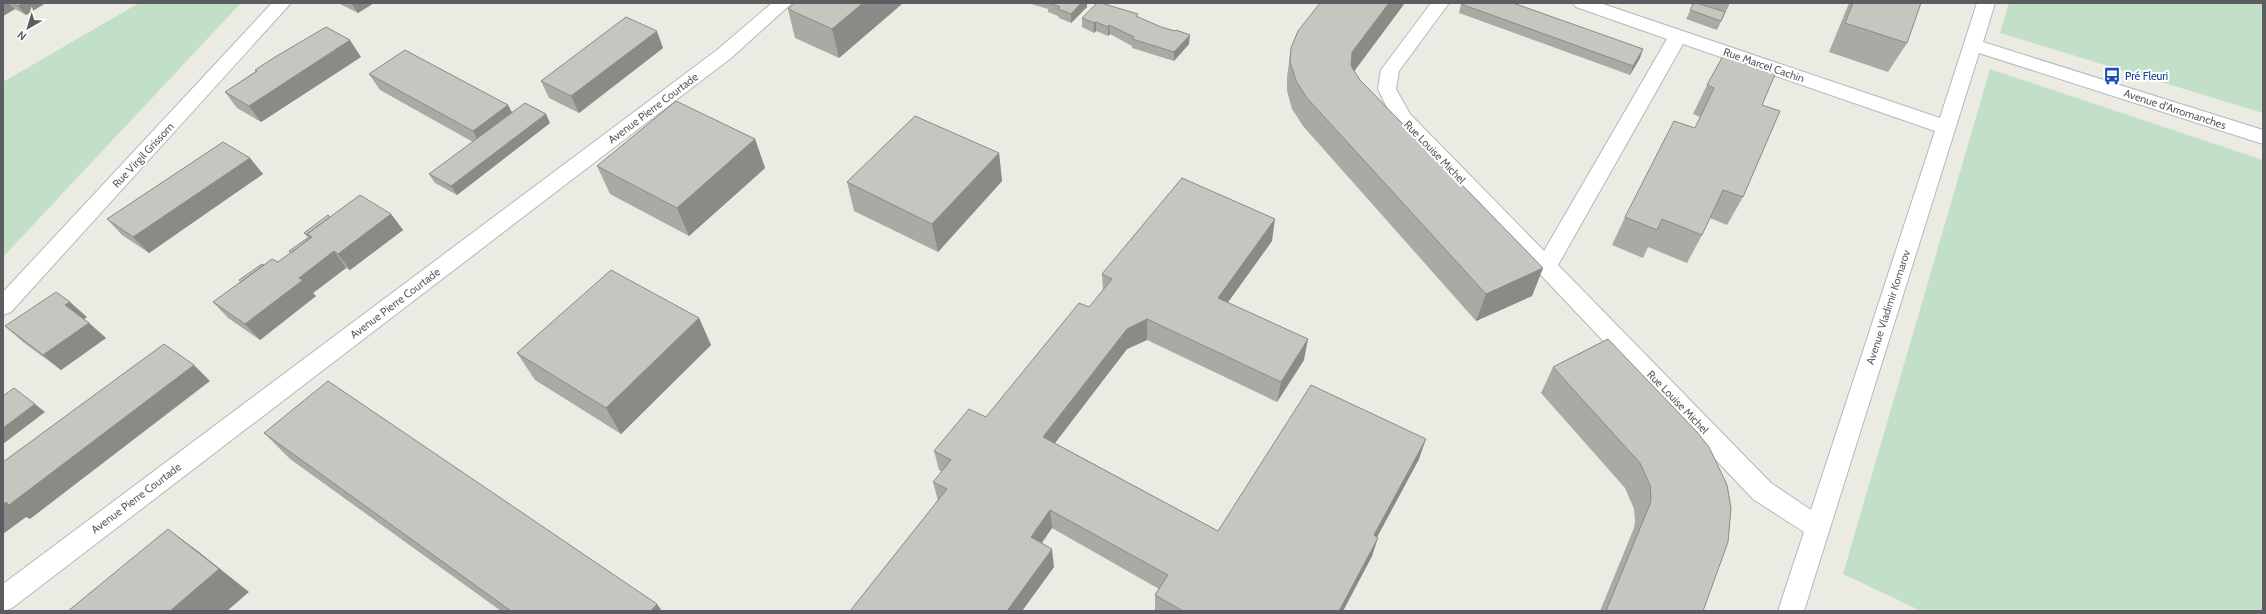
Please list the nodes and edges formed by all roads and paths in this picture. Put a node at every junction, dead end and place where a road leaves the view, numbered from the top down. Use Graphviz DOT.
graph roads {
  1 [pos="282,3"];
  2 [pos="783,3"];
  3 [pos="1440,3"];
  4 [pos="1582,3"];
  5 [pos="1986,3"];
  6 [pos="1678,36"];
  7 [pos="1973,45"];
  8 [pos="1946,127"];
  9 [pos="2263,137"];
  10 [pos="1546,266"];
  11 [pos="3,306"];
  12 [pos="1818,528"];
  13 [pos="3,599"];
  14 [pos="1791,611"];
  1 -- 11 [label="street, Rue Virgil Grissom"];
  2 -- 13 [label="street, Avenue Pierre Courtade"];
  3 -- 10 [label="street, Rue Louise Michel"];
  4 -- 6 [label="street, Rue Marcel Cachin"];
  5 -- 7 [label="street, Avenue Vladimir Komarov"];
  6 -- 8 [label="street, Rue Marcel Cachin"];
  6 -- 10 [label="street"];
  7 -- 8 [label="street, Avenue Vladimir Komarov"];
  7 -- 9 [label="street, Avenue d'Arromanches"];
  8 -- 12 [label="street, Avenue Vladimir Komarov"];
  10 -- 12 [label="street, Rue Louise Michel"];
  12 -- 14 [label="street, Avenue Vladimir Komarov"];
}
